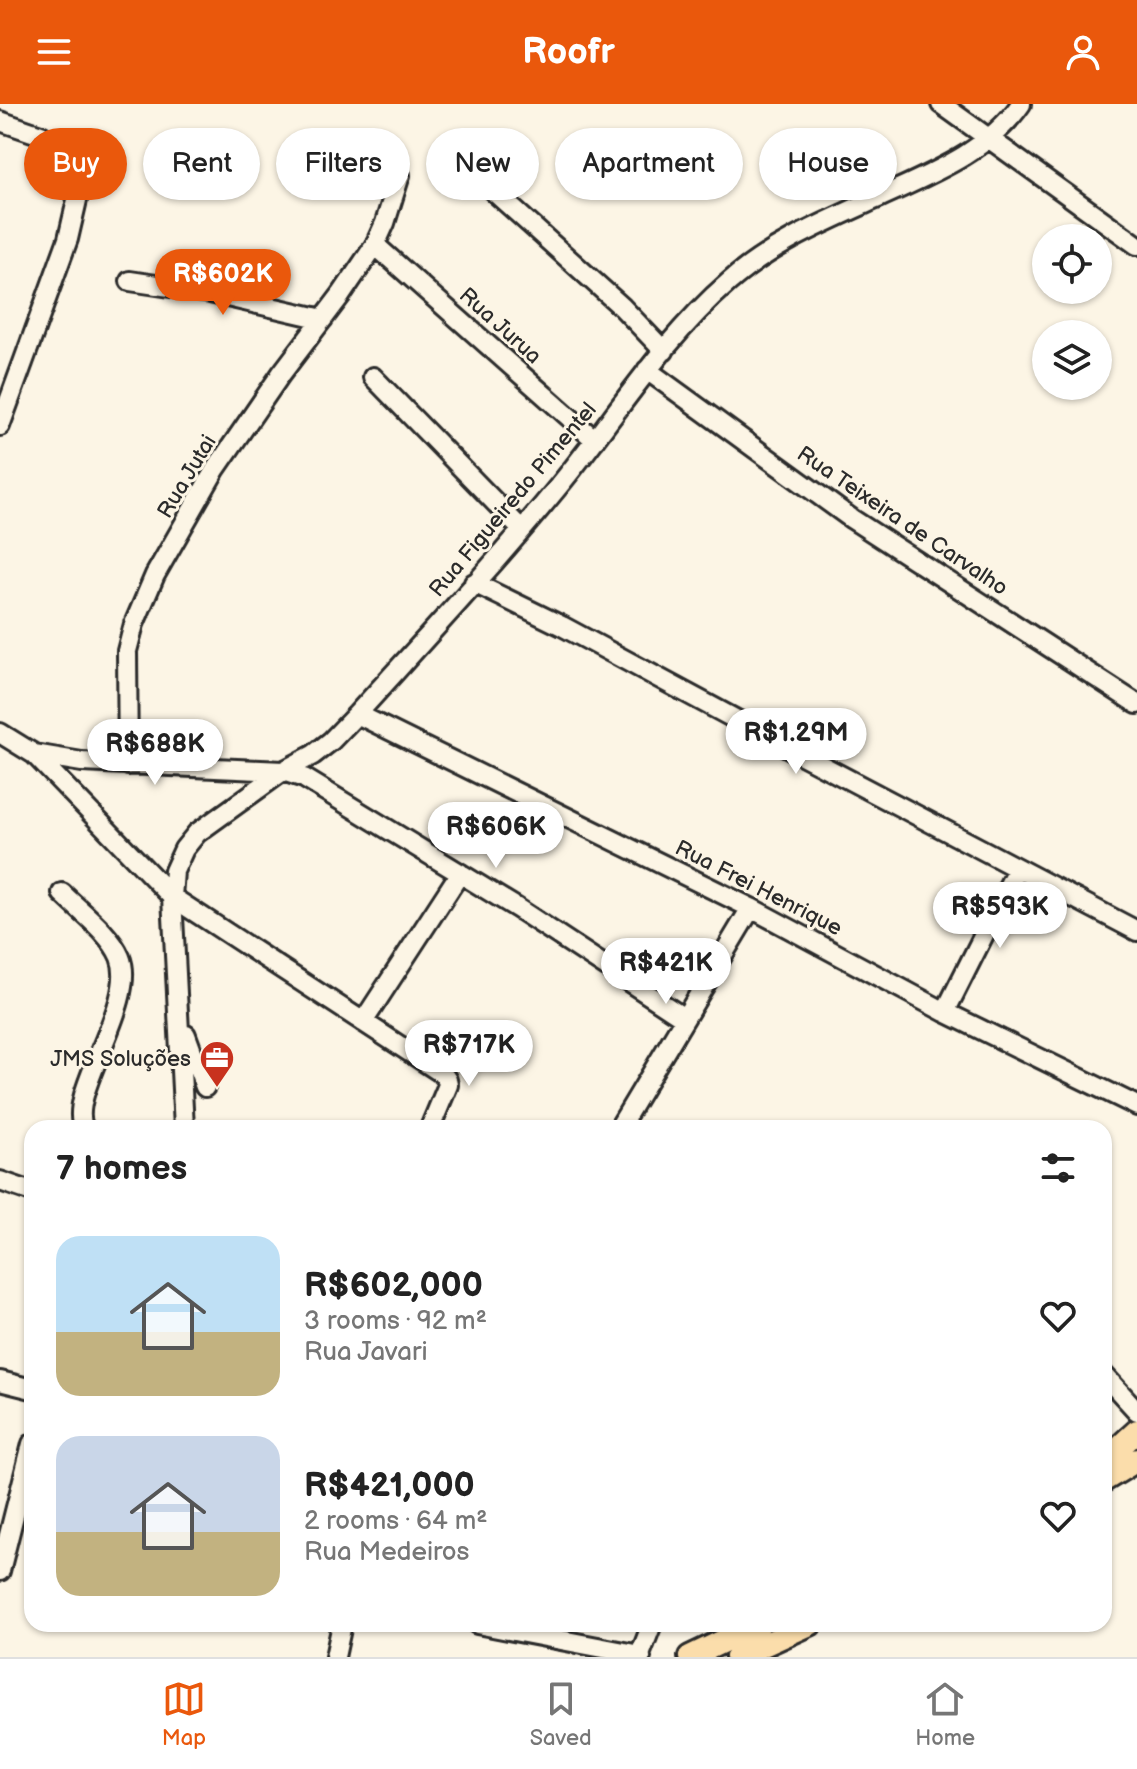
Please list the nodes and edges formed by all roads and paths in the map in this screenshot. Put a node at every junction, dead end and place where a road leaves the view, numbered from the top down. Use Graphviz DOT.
graph roads {
  1 [pos="941,104"];
  2 [pos="1021,104"];
  3 [pos="0,121"];
  4 [pos="988,138"];
  5 [pos="392,200"];
  6 [pos="503,200"];
  7 [pos="375,245"];
  8 [pos="1137,245"];
  9 [pos="130,281"];
  10 [pos="323,319"];
  11 [pos="664,351"];
  12 [pos="647,370"];
  13 [pos="373,377"];
  14 [pos="0,426"];
  15 [pos="595,440"];
  16 [pos="521,529"];
  17 [pos="474,583"];
  18 [pos="1137,704"];
  19 [pos="357,714"];
  20 [pos="0,733"];
  21 [pos="34,754"];
  22 [pos="128,765"];
  23 [pos="283,771"];
  24 [pos="1017,869"];
  25 [pos="460,873"];
  26 [pos="62,893"];
  27 [pos="172,897"];
  28 [pos="751,908"];
  29 [pos="1137,931"];
  30 [pos="945,1012"];
  31 [pos="179,1013"];
  32 [pos="684,1018"];
  33 [pos="363,1022"];
  34 [pos="205,1087"];
  35 [pos="1137,1106"];
  36 [pos="81,1120"];
  37 [pos="184,1120"];
  38 [pos="433,1120"];
  39 [pos="624,1120"];
  40 [pos="0,1181"];
  41 [pos="24,1189"];
  42 [pos="0,1381"];
  43 [pos="1112,1384"];
  44 [pos="24,1387"];
  45 [pos="1137,1411"];
  46 [pos="1137,1431"];
  47 [pos="1112,1454"];
  48 [pos="1137,1460"];
  49 [pos="1112,1475"];
  50 [pos="23,1516"];
  51 [pos="0,1571"];
  52 [pos="340,1632"];
  53 [pos="518,1632"];
  54 [pos="649,1632"];
  55 [pos="742,1632"];
  56 [pos="792,1632"];
  57 [pos="641,1656"];
  58 [pos="335,1657"];
  59 [pos="690,1657"];
  60 [pos="737,1657"];
  1 -- 4 [label="street"];
  2 -- 4 [label="street, Rua Figueiredo Pimentel"];
  3 -- 14 [label="street"];
  4 -- 8 [label="street"];
  4 -- 11 [label="street, Rua Figueiredo Pimentel"];
  5 -- 7 [label="street, Rua Jutai"];
  6 -- 11 [label="street"];
  7 -- 10 [label="street, Rua Jutai"];
  7 -- 15 [label="street, Rua Jurua"];
  9 -- 10 [label="street"];
  10 -- 22 [label="street, Rua Jutai"];
  11 -- 12 [label="street, Rua Figueiredo Pimentel"];
  12 -- 15 [label="street, Rua Figueiredo Pimentel"];
  12 -- 18 [label="street, Rua Teixeira de Carvalho"];
  13 -- 16 [label="street"];
  15 -- 16 [label="street, Rua Figueiredo Pimentel"];
  16 -- 17 [label="street, Rua Figueiredo Pimentel"];
  17 -- 19 [label="street, Rua Figueiredo Pimentel"];
  17 -- 24 [label="street"];
  19 -- 23 [label="street, Rua Figueiredo Pimentel"];
  19 -- 28 [label="street, Rua Frei Henrique"];
  20 -- 21 [label="street"];
  21 -- 22 [label="street"];
  21 -- 27 [label="street"];
  22 -- 23 [label="street"];
  23 -- 25 [label="street"];
  23 -- 27 [label="street, Rua Figueiredo Pimentel"];
  24 -- 29 [label="street"];
  24 -- 30 [label="street"];
  25 -- 32 [label="street"];
  25 -- 33 [label="street"];
  26 -- 36 [label="street"];
  27 -- 31 [label="street, Rua Figueiredo Pimentel"];
  27 -- 33 [label="street"];
  28 -- 30 [label="street, Rua Frei Henrique"];
  28 -- 32 [label="street"];
  30 -- 35 [label="street, Rua Frei Henrique"];
  31 -- 34 [label="street, Rua Figueiredo Pimentel"];
  31 -- 37 [label="street, Rua Figueiredo Pimentel"];
  32 -- 39 [label="street"];
  33 -- 38 [label="street"];
  40 -- 41 [label="street"];
  42 -- 44 [label="street"];
  43 -- 45 [label="street"];
  46 -- 47 [label="main road"];
  48 -- 49 [label="main road"];
  50 -- 51 [label="street"];
  52 -- 58 [label="street"];
  53 -- 57 [label="street"];
  54 -- 57 [label="street"];
  55 -- 59 [label="main road"];
  56 -- 60 [label="main road"];
}
